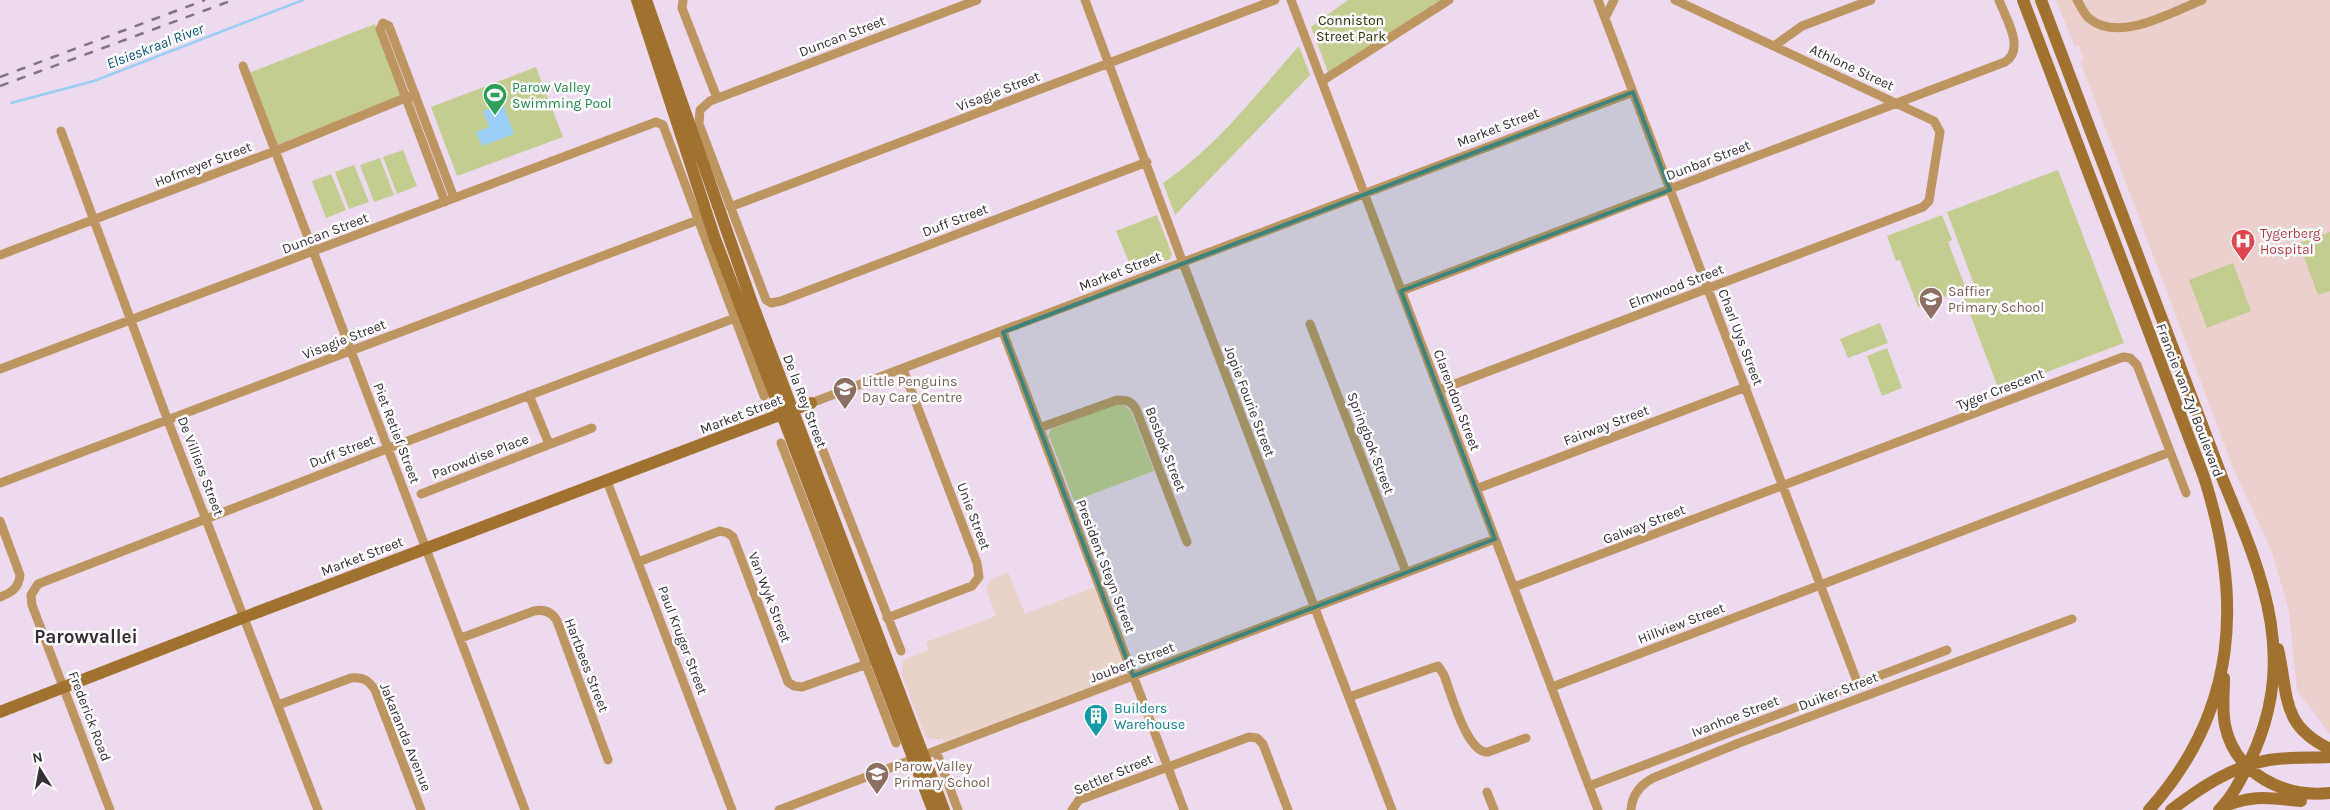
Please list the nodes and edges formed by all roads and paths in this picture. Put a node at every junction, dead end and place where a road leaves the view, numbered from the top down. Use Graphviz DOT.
graph roads {
  1 [pos="637,0"];
  2 [pos="646,0"];
  3 [pos="683,0"];
  4 [pos="977,0"];
  5 [pos="1085,0"];
  6 [pos="1276,0"];
  7 [pos="1291,0"];
  8 [pos="1448,0"];
  9 [pos="1598,0"];
  10 [pos="1614,0"];
  11 [pos="1675,0"];
  12 [pos="1871,0"];
  13 [pos="1999,0"];
  14 [pos="2023,0"];
  15 [pos="2041,0"];
  16 [pos="2077,0"];
  17 [pos="2202,0"];
  18 [pos="1605,18"];
  19 [pos="1774,46"];
  20 [pos="1109,63"];
  21 [pos="242,66"];
  22 [pos="1322,81"];
  23 [pos="1633,92"];
  24 [pos="411,96"];
  25 [pos="717,98"];
  26 [pos="1896,103"];
  27 [pos="61,131"];
  28 [pos="275,151"];
  29 [pos="1147,162"];
  30 [pos="1670,190"];
  31 [pos="1365,194"];
  32 [pos="450,200"];
  33 [pos="730,207"];
  34 [pos="1922,207"];
  35 [pos="94,220"];
  36 [pos="698,220"];
  37 [pos="313,252"];
  38 [pos="0,255"];
  39 [pos="1183,263"];
  40 [pos="1708,288"];
  41 [pos="1401,291"];
  42 [pos="735,318"];
  43 [pos="131,321"];
  44 [pos="1310,324"];
  45 [pos="1003,332"];
  46 [pos="352,351"];
  47 [pos="0,369"];
  48 [pos="903,369"];
  49 [pos="1746,387"];
  50 [pos="1439,390"];
  51 [pos="529,396"];
  52 [pos="764,396"];
  53 [pos="811,403"];
  54 [pos="787,412"];
  55 [pos="168,420"];
  56 [pos="814,425"];
  57 [pos="592,428"];
  58 [pos="1039,428"];
  59 [pos="781,443"];
  60 [pos="549,444"];
  61 [pos="389,448"];
  62 [pos="2170,452"];
  63 [pos="606,481"];
  64 [pos="0,483"];
  65 [pos="1783,486"];
  66 [pos="1476,489"];
  67 [pos="2186,493"];
  68 [pos="422,494"];
  69 [pos="207,518"];
  70 [pos="0,520"];
  71 [pos="1495,539"];
  72 [pos="1187,542"];
  73 [pos="426,548"];
  74 [pos="638,562"];
  75 [pos="1406,572"];
  76 [pos="1821,585"];
  77 [pos="1514,587"];
  78 [pos="0,597"];
  79 [pos="32,605"];
  80 [pos="1314,607"];
  81 [pos="244,617"];
  82 [pos="887,618"];
  83 [pos="2072,619"];
  84 [pos="2272,620"];
  85 [pos="461,638"];
  86 [pos="1947,650"];
  87 [pos="900,651"];
  88 [pos="866,664"];
  89 [pos="2223,668"];
  90 [pos="1133,676"];
  91 [pos="1858,684"];
  92 [pos="64,687"];
  93 [pos="1552,688"];
  94 [pos="1349,697"];
  95 [pos="278,706"];
  96 [pos="0,712"];
  97 [pos="1526,738"];
  98 [pos="896,743"];
  99 [pos="2330,749"];
  100 [pos="936,751"];
  101 [pos="2330,757"];
  102 [pos="919,758"];
  103 [pos="608,760"];
  104 [pos="1168,766"];
  105 [pos="2248,766"];
  106 [pos="1589,786"];
  107 [pos="1487,792"];
  108 [pos="2330,793"];
  109 [pos="2330,800"];
  110 [pos="2221,808"];
  111 [pos="110,810"];
  112 [pos="318,810"];
  113 [pos="421,810"];
  114 [pos="525,810"];
  115 [pos="732,810"];
  116 [pos="779,810"];
  117 [pos="933,810"];
  118 [pos="944,810"];
  119 [pos="958,810"];
  120 [pos="1072,810"];
  121 [pos="1184,810"];
  122 [pos="1288,810"];
  123 [pos="1392,810"];
  124 [pos="1494,810"];
  125 [pos="1598,810"];
  126 [pos="1631,810"];
  127 [pos="2148,810"];
  128 [pos="2171,810"];
  1 -- 54 [label="main road, De la Rey Street"];
  2 -- 54 [label="main road, De la Rey Street"];
  3 -- 25 [label="street"];
  4 -- 25 [label="street, Duncan Street"];
  5 -- 20 [label="street, Jopie Fourie Street"];
  6 -- 20 [label="street, Visagie Street"];
  7 -- 22 [label="street, Clarendon Street"];
  8 -- 22 [label="street"];
  9 -- 18 [label="street, Charl Uys Street"];
  10 -- 18 [label="street"];
  11 -- 19 [label="street, Athlone Street"];
  12 -- 19 [label="street"];
  13 -- 26 [label="street, Dunbar Street"];
  14 -- 89 [label="main road, Francie van Zyl Boulevard"];
  15 -- 84 [label="main road, Francie van Zyl Boulevard"];
  16 -- 17 [label="street"];
  18 -- 23 [label="street, Charl Uys Street"];
  19 -- 26 [label="street, Athlone Street"];
  20 -- 29 [label="street, Jopie Fourie Street"];
  20 -- 33 [label="street, Visagie Street"];
  21 -- 28 [label="street, Piet Retief Street"];
  22 -- 31 [label="street, Clarendon Street"];
  23 -- 30 [label="street, Charl Uys Street"];
  23 -- 31 [label="street, Market Street"];
  24 -- 24 [label="street"];
  24 -- 28 [label="street, Hofmeyer Street"];
  24 -- 32 [label="street"];
  25 -- 33 [label="street"];
  26 -- 30 [label="street, Dunbar Street"];
  26 -- 34 [label="street, Athlone Street"];
  27 -- 35 [label="street, De Villiers Street"];
  28 -- 35 [label="street, Hofmeyer Street"];
  28 -- 37 [label="street, Piet Retief Street"];
  29 -- 33 [label="street, Duff Street"];
  29 -- 39 [label="street, Jopie Fourie Street"];
  30 -- 40 [label="street, Charl Uys Street"];
  30 -- 41 [label="street, Dunbar Street"];
  31 -- 39 [label="street, Market Street"];
  31 -- 41 [label="street, Clarendon Street"];
  32 -- 36 [label="street, Duncan Street"];
  32 -- 37 [label="street, Duncan Street"];
  34 -- 40 [label="street, Elmwood Street"];
  35 -- 38 [label="street, Hofmeyer Street"];
  35 -- 43 [label="street, De Villiers Street"];
  36 -- 42 [label="street"];
  36 -- 46 [label="street, Visagie Street"];
  37 -- 43 [label="street, Duncan Street"];
  37 -- 46 [label="street, Piet Retief Street"];
  39 -- 45 [label="street, Market Street"];
  39 -- 80 [label="street, Jopie Fourie Street"];
  40 -- 49 [label="street, Charl Uys Street"];
  40 -- 50 [label="street, Elmwood Street"];
  41 -- 50 [label="street, Clarendon Street"];
  42 -- 51 [label="street, Duff Street"];
  42 -- 52 [label="street"];
  43 -- 47 [label="street, Duncan Street"];
  43 -- 55 [label="street, De Villiers Street"];
  44 -- 75 [label="street, Springbok Street"];
  45 -- 48 [label="street, Market Street"];
  45 -- 58 [label="street, President Steyn Street"];
  46 -- 55 [label="street, Visagie Street"];
  46 -- 61 [label="street, Piet Retief Street"];
  48 -- 53 [label="street, Market Street"];
  48 -- 82 [label="street, Unie Street"];
  49 -- 65 [label="street, Charl Uys Street"];
  49 -- 66 [label="street, Fairway Street"];
  50 -- 66 [label="street, Clarendon Street"];
  51 -- 60 [label="street, Parowdise Place"];
  51 -- 61 [label="street, Duff Street"];
  53 -- 54 [label="main road, Market Street"];
  54 -- 63 [label="main road, Market Street"];
  54 -- 102 [label="main road, De la Rey Street"];
  55 -- 64 [label="street, Visagie Street"];
  55 -- 69 [label="street, De Villiers Street"];
  56 -- 82 [label="street, De la Rey Street"];
  57 -- 60 [label="street, Parowdise Place"];
  58 -- 72 [label="street, Bosbok Street"];
  58 -- 90 [label="street, President Steyn Street"];
  59 -- 88 [label="street"];
  60 -- 68 [label="street, Parowdise Place"];
  61 -- 69 [label="street, Duff Street"];
  61 -- 73 [label="street, Piet Retief Street"];
  62 -- 65 [label="street, Tyger Crescent"];
  62 -- 67 [label="street, Tyger Crescent"];
  62 -- 76 [label="street"];
  63 -- 73 [label="main road, Market Street"];
  63 -- 74 [label="street, Paul Kruger Street"];
  65 -- 76 [label="street, Charl Uys Street"];
  65 -- 77 [label="street, Galway Street"];
  66 -- 71 [label="street, Clarendon Street"];
  69 -- 79 [label="street, Duff Street"];
  69 -- 81 [label="street, De Villiers Street"];
  70 -- 78 [label="street"];
  71 -- 75 [label="street, Joubert Street"];
  71 -- 77 [label="street, Clarendon Street"];
  73 -- 81 [label="main road, Market Street"];
  73 -- 85 [label="street, Piet Retief Street"];
  74 -- 88 [label="street, Van Wyk Street"];
  74 -- 115 [label="street, Paul Kruger Street"];
  75 -- 80 [label="street, Joubert Street"];
  76 -- 91 [label="street, Charl Uys Street"];
  76 -- 93 [label="street, Hillview Street"];
  77 -- 93 [label="street, Clarendon Street"];
  79 -- 92 [label="street, Frederick Road"];
  80 -- 90 [label="street, Joubert Street"];
  80 -- 94 [label="street, Jopie Fourie Street"];
  81 -- 92 [label="main road, Market Street"];
  81 -- 95 [label="street, De Villiers Street"];
  82 -- 87 [label="street, De la Rey Street"];
  83 -- 126 [label="street, Duiker Street"];
  84 -- 99 [label="main road"];
  84 -- 105 [label="main road, Francie van Zyl Boulevard"];
  85 -- 103 [label="street, Hartbees Street"];
  85 -- 114 [label="street, Piet Retief Street"];
  86 -- 91 [label="street, Ivanhoe Street"];
  88 -- 98 [label="street"];
  89 -- 105 [label="main road"];
  89 -- 127 [label="main road, Francie van Zyl Boulevard"];
  90 -- 100 [label="street, Joubert Street"];
  90 -- 104 [label="street, President Steyn Street"];
  91 -- 106 [label="street, Ivanhoe Street"];
  92 -- 96 [label="main road, Market Street"];
  92 -- 111 [label="street, Frederick Road"];
  93 -- 106 [label="street, Clarendon Street"];
  94 -- 97 [label="street"];
  94 -- 123 [label="street, Jopie Fourie Street"];
  95 -- 112 [label="street, De Villiers Street"];
  95 -- 113 [label="street, Jakaranda Avenue"];
  100 -- 102 [label="street, Joubert Street"];
  100 -- 119 [label="street"];
  101 -- 105 [label="main road"];
  102 -- 116 [label="street, Joubert Street"];
  102 -- 117 [label="main road, De la Rey Street"];
  102 -- 118 [label="main road, De la Rey Street"];
  104 -- 120 [label="street, Settler Street"];
  104 -- 121 [label="street, President Steyn Street"];
  104 -- 122 [label="street, Settler Street"];
  105 -- 108 [label="main road"];
  105 -- 110 [label="main road, Francie van Zyl Boulevard"];
  105 -- 128 [label="main road"];
  106 -- 125 [label="street, Clarendon Street"];
  107 -- 124 [label="street"];
  109 -- 110 [label="main road"];
}
